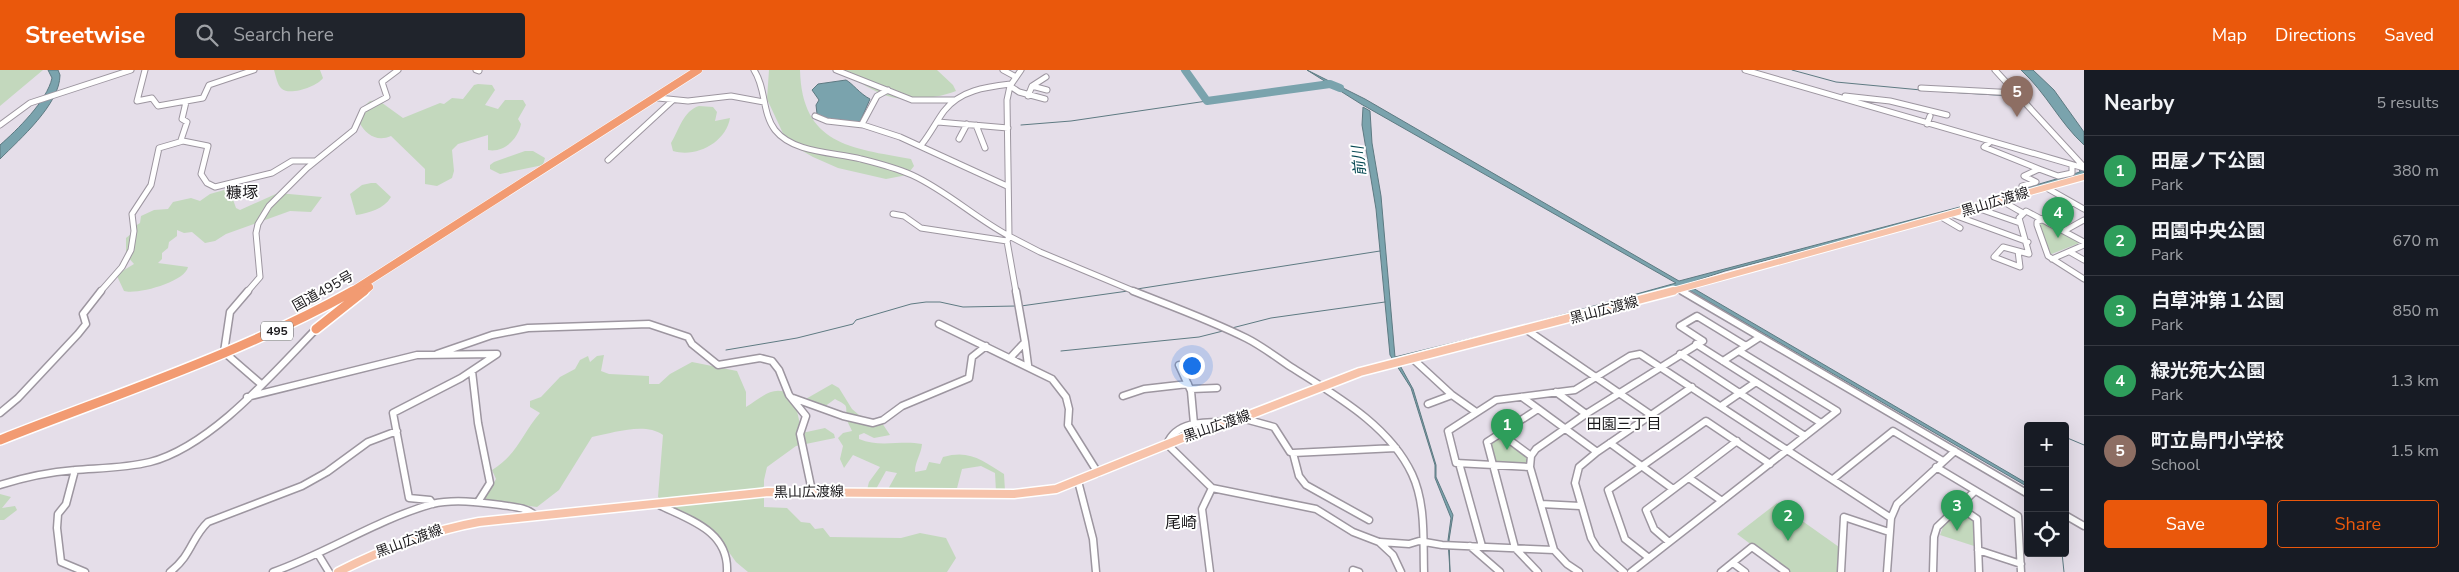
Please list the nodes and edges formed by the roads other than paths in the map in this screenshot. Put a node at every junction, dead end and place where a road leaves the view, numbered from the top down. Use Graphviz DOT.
graph roads {
  1 [pos="131,70"];
  2 [pos="145,70"];
  3 [pos="254,70"];
  4 [pos="398,70"];
  5 [pos="698,70"];
  6 [pos="703,70"];
  7 [pos="754,70"];
  8 [pos="836,70"];
  9 [pos="1003,70"];
  10 [pos="1021,70"];
  11 [pos="1746,70"];
  12 [pos="1995,70"];
  13 [pos="1016,77"];
  14 [pos="1046,77"];
  15 [pos="1011,85"];
  16 [pos="1032,86"];
  17 [pos="1921,88"];
  18 [pos="889,90"];
  19 [pos="1047,90"];
  20 [pos="2017,93"];
  21 [pos="1028,96"];
  22 [pos="1833,96"];
  23 [pos="658,98"];
  24 [pos="1045,99"];
  25 [pos="955,100"];
  26 [pos="672,101"];
  27 [pos="186,102"];
  28 [pos="764,102"];
  29 [pos="1947,115"];
  30 [pos="815,116"];
  31 [pos="1930,116"];
  32 [pos="938,122"];
  33 [pos="862,124"];
  34 [pos="967,124"];
  35 [pos="1928,124"];
  36 [pos="0,125"];
  37 [pos="976,125"];
  38 [pos="1008,128"];
  39 [pos="181,140"];
  40 [pos="959,140"];
  41 [pos="1990,142"];
  42 [pos="922,144"];
  43 [pos="985,148"];
  44 [pos="608,160"];
  45 [pos="315,161"];
  46 [pos="2072,165"];
  47 [pos="2084,168"];
  48 [pos="2038,169"];
  49 [pos="530,176"];
  50 [pos="2084,177"];
  51 [pos="1007,186"];
  52 [pos="2022,186"];
  53 [pos="2045,187"];
  54 [pos="2002,201"];
  55 [pos="2072,203"];
  56 [pos="1977,208"];
  57 [pos="2084,209"];
  58 [pos="2023,213"];
  59 [pos="893,214"];
  60 [pos="1954,215"];
  61 [pos="1943,218"];
  62 [pos="2042,220"];
  63 [pos="2084,220"];
  64 [pos="2020,224"];
  65 [pos="1960,228"];
  66 [pos="2064,231"];
  67 [pos="1008,239"];
  68 [pos="2028,242"];
  69 [pos="2084,244"];
  70 [pos="2018,251"];
  71 [pos="2070,252"];
  72 [pos="410,254"];
  73 [pos="2052,259"];
  74 [pos="2084,260"];
  75 [pos="2084,279"];
  76 [pos="1679,290"];
  77 [pos="341,299"];
  78 [pos="310,316"];
  79 [pos="328,316"];
  80 [pos="938,324"];
  81 [pos="316,329"];
  82 [pos="1527,330"];
  83 [pos="1760,337"];
  84 [pos="1025,342"];
  85 [pos="1696,344"];
  86 [pos="986,346"];
  87 [pos="1746,346"];
  88 [pos="1739,351"];
  89 [pos="224,352"];
  90 [pos="437,354"];
  91 [pos="1680,354"];
  92 [pos="1010,358"];
  93 [pos="1413,359"];
  94 [pos="1723,361"];
  95 [pos="1028,365"];
  96 [pos="1179,365"];
  97 [pos="1661,366"];
  98 [pos="472,371"];
  99 [pos="1597,377"];
  100 [pos="1756,382"];
  101 [pos="261,384"];
  102 [pos="1321,386"];
  103 [pos="1189,387"];
  104 [pos="1692,387"];
  105 [pos="1217,388"];
  106 [pos="1556,392"];
  107 [pos="1620,393"];
  108 [pos="1741,393"];
  109 [pos="1452,395"];
  110 [pos="1123,396"];
  111 [pos="247,397"];
  112 [pos="1522,397"];
  113 [pos="793,398"];
  114 [pos="1428,404"];
  115 [pos="1722,406"];
  116 [pos="1538,409"];
  117 [pos="1476,412"];
  118 [pos="0,413"];
  119 [pos="1586,414"];
  120 [pos="1651,415"];
  121 [pos="1240,418"];
  122 [pos="1227,422"];
  123 [pos="1821,423"];
  124 [pos="1194,424"];
  125 [pos="1566,429"];
  126 [pos="397,431"];
  127 [pos="1500,434"];
  128 [pos="1805,436"];
  129 [pos="0,440"];
  130 [pos="1737,442"];
  131 [pos="1610,443"];
  132 [pos="1167,444"];
  133 [pos="1396,448"];
  134 [pos="1787,450"];
  135 [pos="1955,451"];
  136 [pos="1597,452"];
  137 [pos="1293,453"];
  138 [pos="1531,456"];
  139 [pos="1943,461"];
  140 [pos="1459,463"];
  141 [pos="1770,464"];
  142 [pos="1494,465"];
  143 [pos="1642,466"];
  144 [pos="1530,467"];
  145 [pos="1936,467"];
  146 [pos="75,470"];
  147 [pos="1098,473"];
  148 [pos="1689,478"];
  149 [pos="1833,479"];
  150 [pos="1078,481"];
  151 [pos="0,486"];
  152 [pos="1212,488"];
  153 [pos="1674,488"];
  154 [pos="812,491"];
  155 [pos="1975,491"];
  156 [pos="2024,492"];
  157 [pos="1722,501"];
  158 [pos="478,502"];
  159 [pos="433,504"];
  160 [pos="1541,504"];
  161 [pos="659,505"];
  162 [pos="1580,506"];
  163 [pos="1958,506"];
  164 [pos="537,516"];
  165 [pos="2069,517"];
  166 [pos="1891,518"];
  167 [pos="1369,520"];
  168 [pos="2084,526"];
  169 [pos="1890,532"];
  170 [pos="1423,541"];
  171 [pos="1380,542"];
  172 [pos="1669,542"];
  173 [pos="1470,546"];
  174 [pos="1482,546"];
  175 [pos="1515,548"];
  176 [pos="1554,550"];
  177 [pos="1978,550"];
  178 [pos="318,554"];
  179 [pos="1649,558"];
  180 [pos="1733,563"];
  181 [pos="2021,568"];
  182 [pos="85,572"];
  183 [pos="170,572"];
  184 [pos="273,572"];
  185 [pos="329,572"];
  186 [pos="338,572"];
  187 [pos="727,572"];
  188 [pos="1096,572"];
  189 [pos="1210,572"];
  190 [pos="1353,572"];
  191 [pos="1359,572"];
  192 [pos="1401,572"];
  193 [pos="1424,572"];
  194 [pos="1500,572"];
  195 [pos="1538,572"];
  196 [pos="1579,572"];
  197 [pos="1624,572"];
  198 [pos="1631,572"];
  199 [pos="1722,572"];
  200 [pos="1745,572"];
  201 [pos="1786,572"];
  202 [pos="1841,572"];
  203 [pos="1888,572"];
  204 [pos="1933,572"];
  205 [pos="1979,572"];
  1 -- 36 [label="street"];
  2 -- 27 [label="street"];
  3 -- 27 [label="street"];
  4 -- 45 [label="street"];
  5 -- 49 [label="highway, 国道495号 / 495"];
  6 -- 23 [label="highway, 国道495号 / 495"];
  7 -- 28 [label="street"];
  8 -- 18 [label="street"];
  9 -- 13 [label="street"];
  10 -- 13 [label="street"];
  11 -- 22 [label="street"];
  12 -- 20 [label="street"];
  13 -- 15 [label="street"];
  14 -- 16 [label="street"];
  15 -- 21 [label="street"];
  15 -- 25 [label="street"];
  15 -- 38 [label="street"];
  16 -- 19 [label="street"];
  16 -- 21 [label="street"];
  17 -- 20 [label="street"];
  18 -- 25 [label="street"];
  18 -- 33 [label="street"];
  20 -- 47 [label="street"];
  21 -- 24 [label="street"];
  22 -- 29 [label="street"];
  22 -- 35 [label="street"];
  23 -- 26 [label="street"];
  23 -- 49 [label="highway, 国道495号 / 495"];
  25 -- 32 [label="street"];
  26 -- 28 [label="street"];
  26 -- 44 [label="street"];
  27 -- 39 [label="street"];
  28 -- 67 [label="street"];
  30 -- 33 [label="street"];
  31 -- 35 [label="street"];
  32 -- 34 [label="street"];
  32 -- 42 [label="street"];
  33 -- 42 [label="street"];
  34 -- 37 [label="street"];
  34 -- 40 [label="street"];
  35 -- 41 [label="street"];
  37 -- 38 [label="street"];
  37 -- 43 [label="street"];
  38 -- 51 [label="street"];
  39 -- 45 [label="street"];
  39 -- 118 [label="street"];
  41 -- 46 [label="street"];
  41 -- 48 [label="street"];
  42 -- 51 [label="street"];
  45 -- 89 [label="street"];
  46 -- 47 [label="street"];
  46 -- 48 [label="street"];
  48 -- 52 [label="street"];
  49 -- 72 [label="highway, 国道495号 / 495"];
  50 -- 53 [label="main road, 黒山広渡線"];
  51 -- 67 [label="street"];
  53 -- 54 [label="main road, 黒山広渡線"];
  53 -- 55 [label="street"];
  54 -- 56 [label="main road, 黒山広渡線"];
  54 -- 58 [label="street"];
  55 -- 57 [label="street"];
  55 -- 62 [label="street"];
  56 -- 60 [label="main road, 黒山広渡線"];
  56 -- 64 [label="street"];
  58 -- 62 [label="street"];
  58 -- 64 [label="street"];
  59 -- 67 [label="street"];
  60 -- 61 [label="main road, 黒山広渡線"];
  60 -- 68 [label="street"];
  61 -- 65 [label="street"];
  61 -- 76 [label="main road, 黒山広渡線"];
  62 -- 66 [label="street"];
  62 -- 73 [label="street"];
  63 -- 66 [label="street"];
  64 -- 68 [label="street"];
  66 -- 69 [label="street"];
  67 -- 84 [label="street"];
  67 -- 102 [label="street"];
  68 -- 70 [label="street"];
  69 -- 71 [label="street"];
  70 -- 70 [label="street"];
  71 -- 73 [label="street"];
  71 -- 74 [label="street"];
  72 -- 77 [label="highway, 国道495号 / 495"];
  72 -- 81 [label="highway"];
  73 -- 75 [label="street"];
  76 -- 82 [label="main road, 黒山広渡線"];
  76 -- 83 [label="street"];
  77 -- 78 [label="highway, 国道495号 / 495"];
  77 -- 79 [label="street"];
  78 -- 79 [label="highway"];
  78 -- 89 [label="highway, 国道495号 / 495"];
  79 -- 81 [label="street"];
  80 -- 86 [label="street"];
  81 -- 101 [label="street"];
  82 -- 93 [label="main road, 黒山広渡線"];
  82 -- 99 [label="street"];
  83 -- 87 [label="street"];
  83 -- 135 [label="street"];
  84 -- 92 [label="street"];
  84 -- 95 [label="street"];
  85 -- 87 [label="street"];
  85 -- 91 [label="street"];
  85 -- 94 [label="street"];
  86 -- 92 [label="street"];
  86 -- 113 [label="street"];
  87 -- 88 [label="street"];
  88 -- 94 [label="street"];
  88 -- 123 [label="street"];
  89 -- 101 [label="street"];
  89 -- 129 [label="highway, 国道495号 / 495"];
  90 -- 98 [label="street"];
  90 -- 111 [label="street"];
  90 -- 113 [label="street"];
  91 -- 97 [label="street"];
  91 -- 108 [label="street"];
  92 -- 95 [label="street"];
  93 -- 102 [label="main road, 黒山広渡線"];
  93 -- 109 [label="street"];
  94 -- 100 [label="street"];
  95 -- 147 [label="street"];
  96 -- 103 [label="street"];
  97 -- 99 [label="street"];
  97 -- 104 [label="street"];
  97 -- 107 [label="street"];
  98 -- 126 [label="street"];
  98 -- 158 [label="street"];
  99 -- 106 [label="street"];
  99 -- 107 [label="street"];
  100 -- 108 [label="street"];
  100 -- 123 [label="street"];
  101 -- 111 [label="street"];
  102 -- 121 [label="main road, 黒山広渡線"];
  102 -- 133 [label="street"];
  103 -- 105 [label="street"];
  103 -- 110 [label="street"];
  103 -- 124 [label="street"];
  104 -- 115 [label="street"];
  104 -- 120 [label="street"];
  106 -- 112 [label="street"];
  106 -- 119 [label="street"];
  107 -- 119 [label="street"];
  107 -- 120 [label="street"];
  108 -- 115 [label="street"];
  108 -- 128 [label="street"];
  109 -- 114 [label="street"];
  109 -- 117 [label="street"];
  111 -- 146 [label="street"];
  112 -- 116 [label="street"];
  112 -- 117 [label="street"];
  113 -- 154 [label="street"];
  115 -- 134 [label="street"];
  116 -- 125 [label="street"];
  116 -- 127 [label="street"];
  117 -- 140 [label="street"];
  119 -- 125 [label="street"];
  120 -- 131 [label="street"];
  121 -- 122 [label="main road, 黒山広渡線"];
  121 -- 137 [label="street"];
  122 -- 124 [label="street"];
  122 -- 132 [label="main road, 黒山広渡線"];
  123 -- 128 [label="street"];
  124 -- 132 [label="street"];
  125 -- 136 [label="street"];
  125 -- 138 [label="street"];
  126 -- 159 [label="street"];
  126 -- 183 [label="street"];
  127 -- 138 [label="street"];
  127 -- 142 [label="street"];
  128 -- 134 [label="street"];
  130 -- 141 [label="street"];
  130 -- 143 [label="street"];
  130 -- 148 [label="street"];
  131 -- 136 [label="street"];
  131 -- 143 [label="street"];
  132 -- 147 [label="main road, 黒山広渡線"];
  132 -- 152 [label="street"];
  133 -- 137 [label="street"];
  133 -- 170 [label="street"];
  134 -- 141 [label="street"];
  134 -- 149 [label="street"];
  135 -- 139 [label="street"];
  135 -- 156 [label="street"];
  136 -- 162 [label="street"];
  137 -- 167 [label="street"];
  138 -- 144 [label="street"];
  139 -- 145 [label="street"];
  139 -- 149 [label="street"];
  140 -- 142 [label="street"];
  140 -- 174 [label="street"];
  141 -- 157 [label="street"];
  142 -- 144 [label="street"];
  142 -- 175 [label="street"];
  143 -- 153 [label="street"];
  143 -- 179 [label="street"];
  144 -- 160 [label="street"];
  145 -- 155 [label="street"];
  145 -- 166 [label="street"];
  146 -- 151 [label="street"];
  146 -- 182 [label="street"];
  147 -- 150 [label="main road, 黒山広渡線"];
  148 -- 153 [label="street"];
  148 -- 157 [label="street"];
  149 -- 166 [label="street"];
  150 -- 154 [label="main road, 黒山広渡線"];
  150 -- 188 [label="street"];
  152 -- 171 [label="street"];
  152 -- 189 [label="street"];
  153 -- 172 [label="street"];
  154 -- 161 [label="main road, 黒山広渡線"];
  155 -- 163 [label="street"];
  155 -- 181 [label="street"];
  157 -- 172 [label="street"];
  158 -- 159 [label="street"];
  158 -- 164 [label="street"];
  159 -- 178 [label="street"];
  160 -- 162 [label="street"];
  160 -- 176 [label="street"];
  161 -- 164 [label="main road, 黒山広渡線"];
  161 -- 187 [label="street"];
  162 -- 197 [label="street"];
  163 -- 177 [label="street"];
  163 -- 204 [label="street"];
  164 -- 186 [label="main road, 黒山広渡線"];
  165 -- 168 [label="street"];
  166 -- 169 [label="street"];
  169 -- 202 [label="street"];
  169 -- 203 [label="street"];
  170 -- 171 [label="street"];
  170 -- 173 [label="street"];
  170 -- 193 [label="street"];
  171 -- 192 [label="street"];
  172 -- 179 [label="street"];
  173 -- 174 [label="street"];
  173 -- 194 [label="street"];
  174 -- 175 [label="street"];
  175 -- 176 [label="street"];
  175 -- 195 [label="street"];
  176 -- 196 [label="street"];
  177 -- 181 [label="street"];
  177 -- 205 [label="street"];
  178 -- 184 [label="street"];
  178 -- 185 [label="street"];
  179 -- 198 [label="street"];
  180 -- 199 [label="street"];
  180 -- 200 [label="street"];
  180 -- 201 [label="street"];
  190 -- 191 [label="street"];
}
